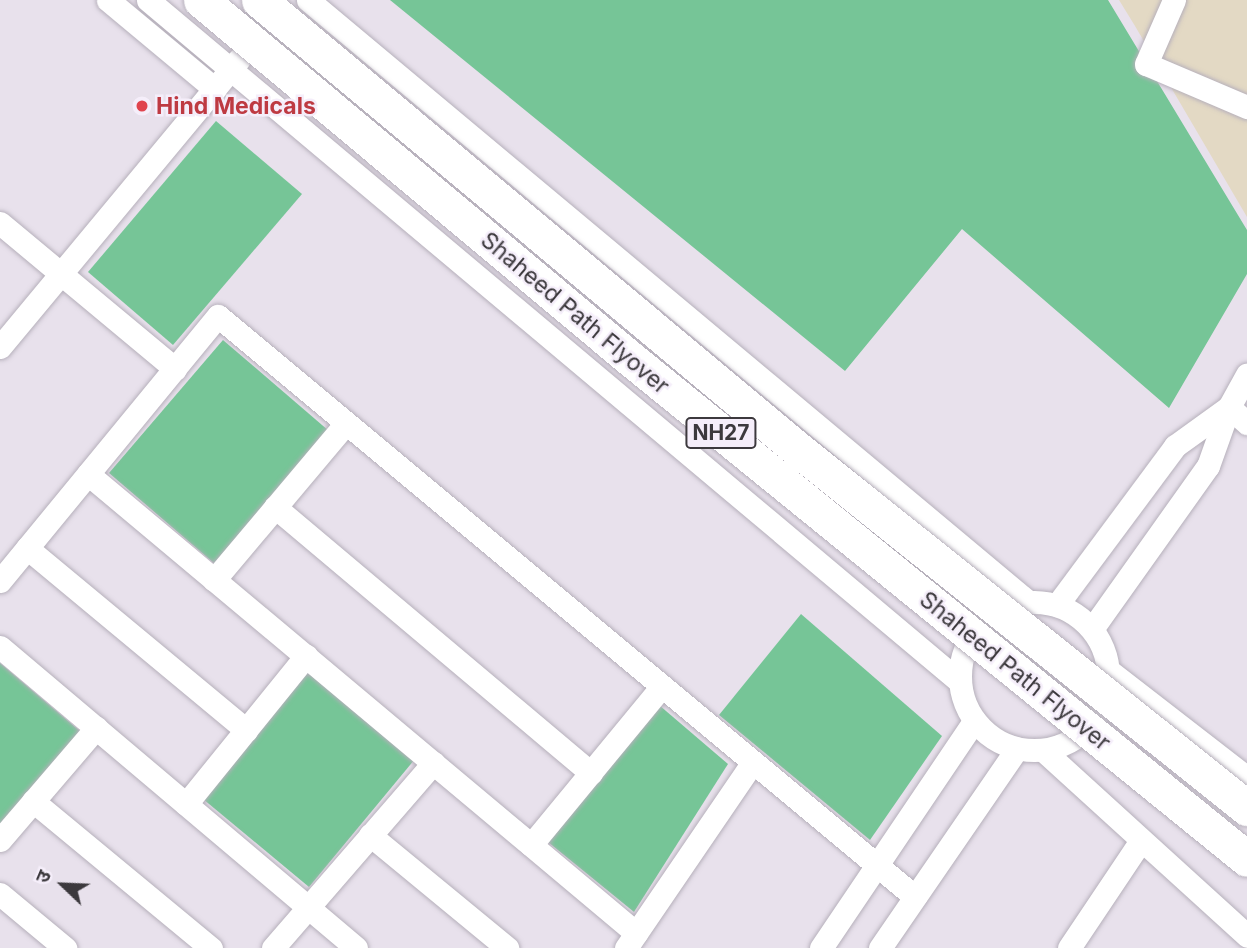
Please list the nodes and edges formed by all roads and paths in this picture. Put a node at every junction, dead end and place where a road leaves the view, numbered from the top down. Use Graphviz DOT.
graph roads {
  1 [pos="108,0"];
  2 [pos="148,0"];
  3 [pos="201,0"];
  4 [pos="259,0"];
  5 [pos="286,0"];
  6 [pos="308,0"];
  7 [pos="1174,0"];
  8 [pos="231,70"];
  9 [pos="215,89"];
  10 [pos="1247,107"];
  11 [pos="0,223"];
  12 [pos="62,274"];
  13 [pos="0,347"];
  14 [pos="174,369"];
  15 [pos="1247,376"];
  16 [pos="1229,407"];
  17 [pos="346,423"];
  18 [pos="1247,423"];
  19 [pos="88,474"];
  20 [pos="275,507"];
  21 [pos="27,548"];
  22 [pos="214,580"];
  23 [pos="0,581"];
  24 [pos="1027,601"];
  25 [pos="1057,605"];
  26 [pos="1092,629"];
  27 [pos="0,647"];
  28 [pos="306,656"];
  29 [pos="1108,670"];
  30 [pos="959,681"];
  31 [pos="662,686"];
  32 [pos="974,721"];
  33 [pos="96,728"];
  34 [pos="246,730"];
  35 [pos="1017,749"];
  36 [pos="1044,751"];
  37 [pos="753,762"];
  38 [pos="433,763"];
  39 [pos="591,773"];
  40 [pos="1247,778"];
  41 [pos="33,802"];
  42 [pos="186,804"];
  43 [pos="1247,808"];
  44 [pos="370,835"];
  45 [pos="0,840"];
  46 [pos="1140,842"];
  47 [pos="531,845"];
  48 [pos="1247,859"];
  49 [pos="877,866"];
  50 [pos="0,894"];
  51 [pos="915,897"];
  52 [pos="308,907"];
  53 [pos="1247,936"];
  54 [pos="631,940"];
  55 [pos="57,946"];
  56 [pos="211,948"];
  57 [pos="274,948"];
  58 [pos="356,948"];
  59 [pos="507,948"];
  60 [pos="821,948"];
  61 [pos="880,948"];
  62 [pos="1069,948"];
  1 -- 9 [label="street"];
  2 -- 8 [label="street"];
  3 -- 48 [label="highway, Shaheed Path Flyover / NH27, bridge"];
  4 -- 43 [label="highway, Shaheed Path Flyover / NH27, bridge"];
  5 -- 8 [label="street"];
  6 -- 24 [label="street"];
  7 -- 10 [label="street"];
  8 -- 9 [label="street"];
  8 -- 30 [label="street"];
  9 -- 12 [label="street"];
  11 -- 12 [label="street"];
  12 -- 13 [label="street"];
  12 -- 14 [label="street"];
  14 -- 17 [label="street"];
  14 -- 19 [label="street"];
  15 -- 16 [label="street"];
  16 -- 18 [label="street"];
  16 -- 25 [label="street"];
  16 -- 26 [label="street"];
  17 -- 20 [label="street"];
  17 -- 31 [label="street"];
  19 -- 21 [label="street"];
  19 -- 22 [label="street"];
  20 -- 22 [label="street"];
  20 -- 39 [label="street"];
  21 -- 23 [label="street"];
  21 -- 34 [label="street"];
  22 -- 28 [label="street"];
  24 -- 25 [label="street"];
  24 -- 30 [label="street"];
  25 -- 26 [label="street"];
  26 -- 29 [label="street"];
  27 -- 33 [label="street"];
  28 -- 34 [label="street"];
  28 -- 38 [label="street"];
  29 -- 36 [label="street"];
  29 -- 40 [label="street"];
  30 -- 32 [label="street"];
  31 -- 37 [label="street"];
  31 -- 39 [label="street"];
  32 -- 35 [label="street"];
  32 -- 49 [label="street"];
  33 -- 41 [label="street"];
  33 -- 42 [label="street"];
  34 -- 42 [label="street"];
  35 -- 36 [label="street"];
  35 -- 51 [label="street"];
  36 -- 46 [label="street"];
  37 -- 49 [label="street"];
  37 -- 54 [label="street"];
  38 -- 44 [label="street"];
  38 -- 47 [label="street"];
  39 -- 47 [label="street"];
  41 -- 45 [label="street"];
  41 -- 56 [label="street"];
  42 -- 52 [label="street"];
  44 -- 52 [label="street"];
  44 -- 59 [label="street"];
  46 -- 53 [label="street"];
  46 -- 62 [label="street"];
  47 -- 54 [label="street"];
  49 -- 51 [label="street"];
  49 -- 60 [label="street"];
  50 -- 55 [label="street"];
  51 -- 61 [label="street"];
  52 -- 57 [label="street"];
  52 -- 58 [label="street"];
}
